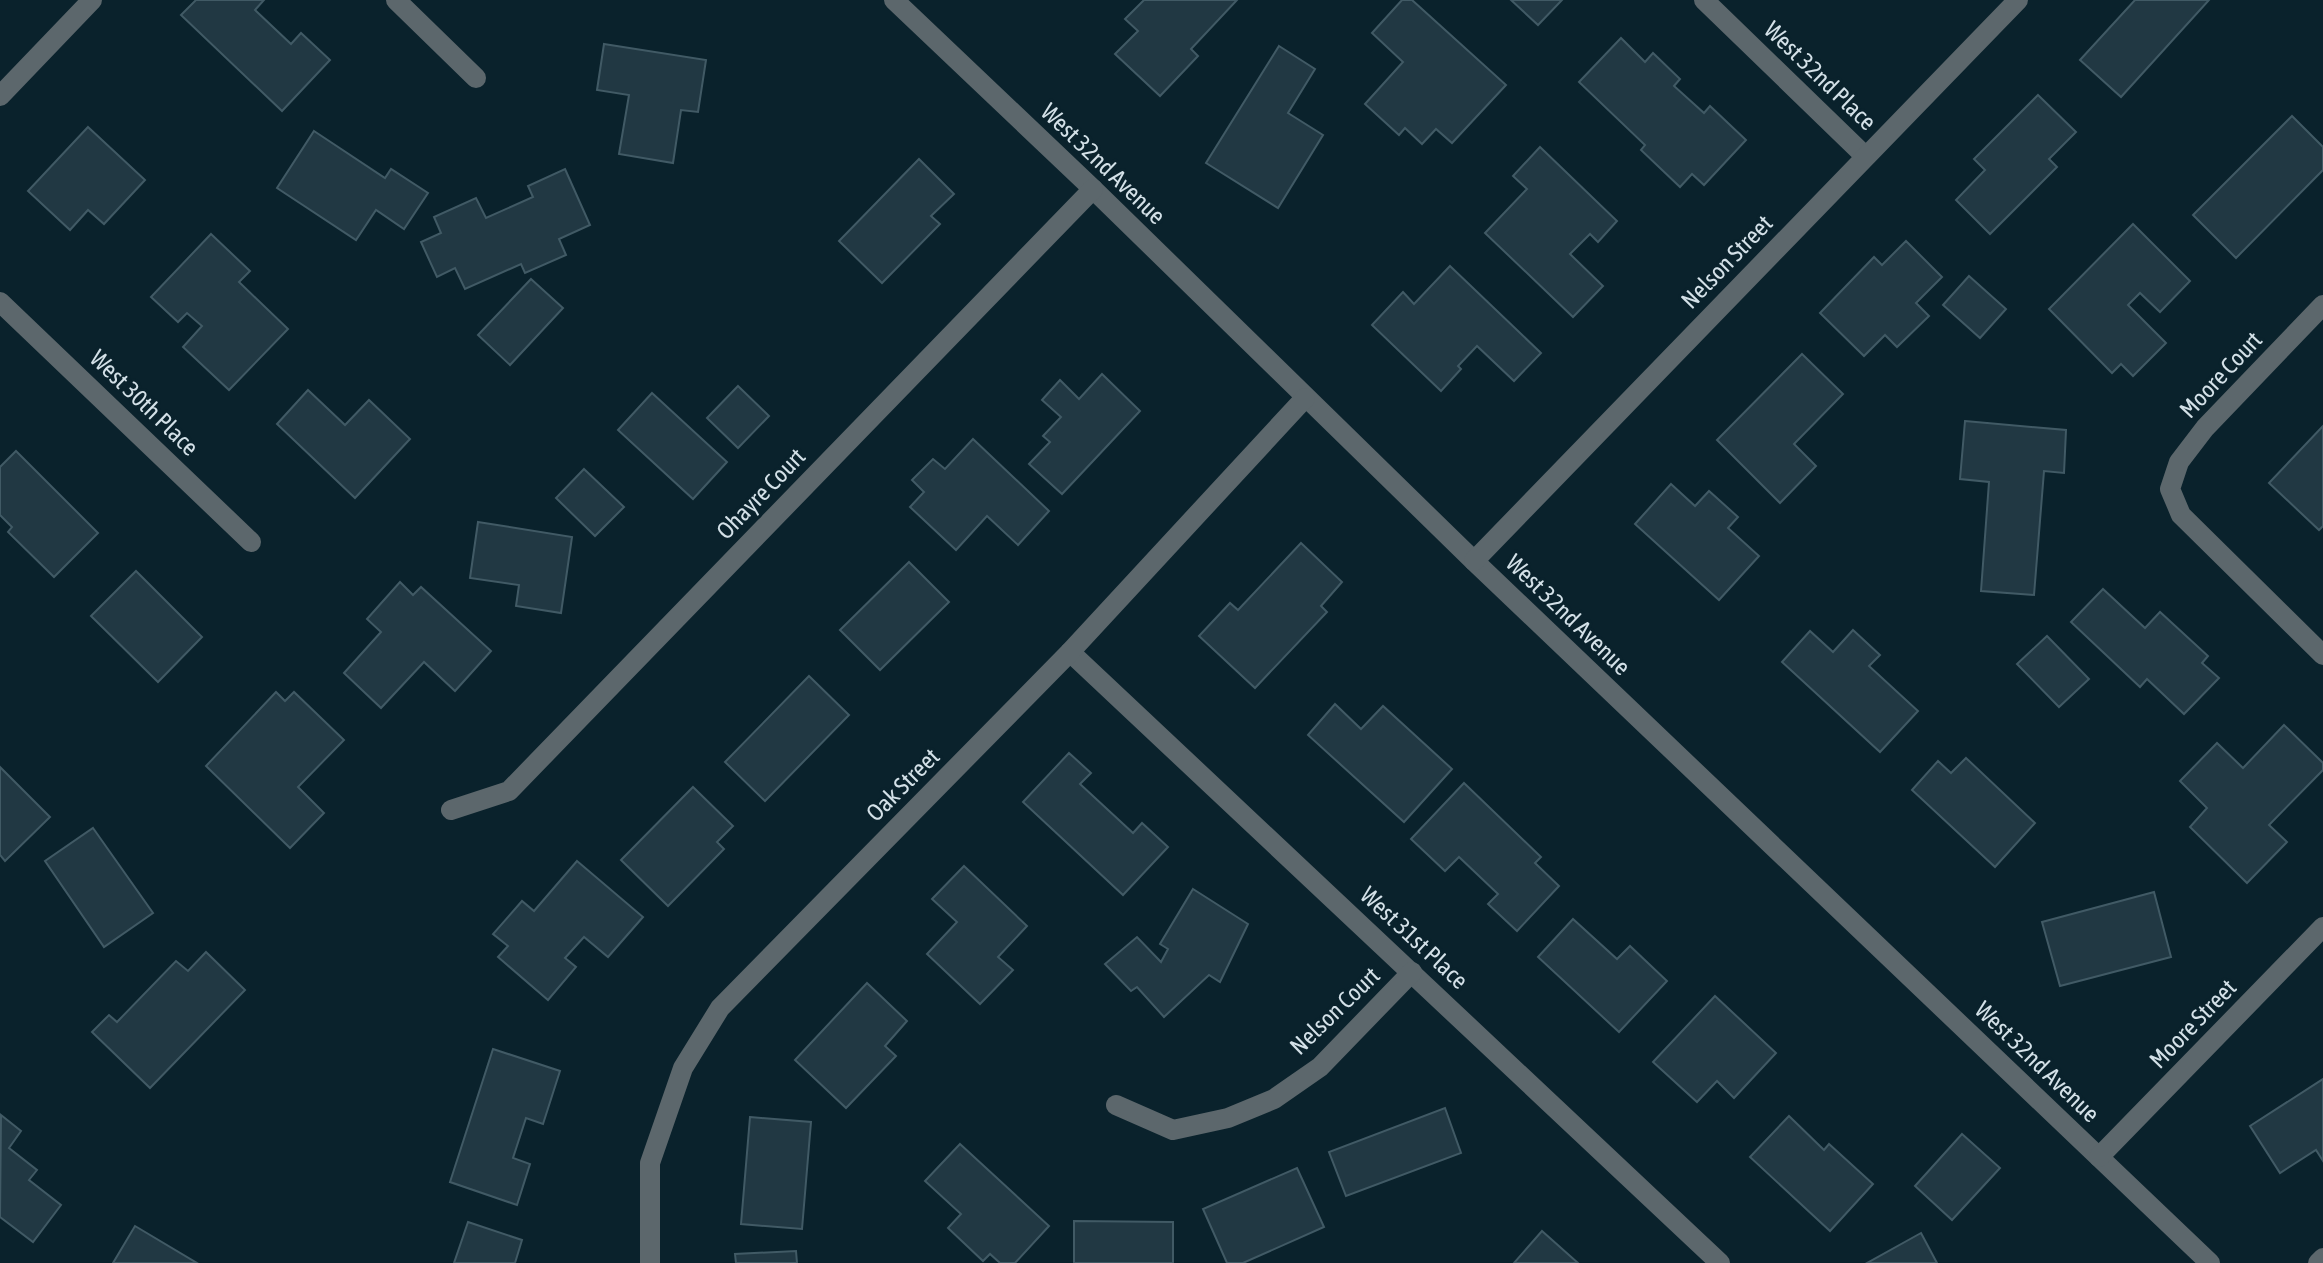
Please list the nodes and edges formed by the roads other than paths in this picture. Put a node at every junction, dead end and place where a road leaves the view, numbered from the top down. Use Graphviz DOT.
graph roads {
  1 [pos="92,0"];
  2 [pos="396,0"];
  3 [pos="894,0"];
  4 [pos="1704,0"];
  5 [pos="2018,0"];
  6 [pos="476,78"];
  7 [pos="0,96"];
  8 [pos="1865,156"];
  9 [pos="1093,189"];
  10 [pos="0,302"];
  11 [pos="2323,305"];
  12 [pos="1305,398"];
  13 [pos="251,542"];
  14 [pos="1474,561"];
  15 [pos="1070,652"];
  16 [pos="2323,655"];
  17 [pos="451,810"];
  18 [pos="2323,927"];
  19 [pos="1412,972"];
  20 [pos="1116,1105"];
  21 [pos="2099,1157"];
  22 [pos="2323,1258"];
  23 [pos="650,1263"];
  24 [pos="1720,1263"];
  25 [pos="2210,1263"];
  26 [pos="2318,1263"];
  1 -- 7 [label="street"];
  2 -- 6 [label="street"];
  3 -- 9 [label="street, West 32nd Avenue"];
  4 -- 8 [label="street, West 32nd Place"];
  5 -- 8 [label="street, Nelson Street"];
  8 -- 14 [label="street, Nelson Street"];
  9 -- 12 [label="street, West 32nd Avenue"];
  9 -- 17 [label="street, Ohayre Court"];
  10 -- 13 [label="street, West 30th Place"];
  11 -- 16 [label="street, Moore Court"];
  12 -- 14 [label="street, West 32nd Avenue"];
  12 -- 15 [label="street, Oak Street"];
  14 -- 21 [label="street, West 32nd Avenue"];
  15 -- 19 [label="street, West 31st Place"];
  15 -- 23 [label="street, Oak Street"];
  18 -- 21 [label="street, Moore Street"];
  19 -- 20 [label="street, Nelson Court"];
  19 -- 24 [label="street, West 31st Place"];
  21 -- 25 [label="street, West 32nd Avenue"];
  22 -- 26 [label="street"];
}
